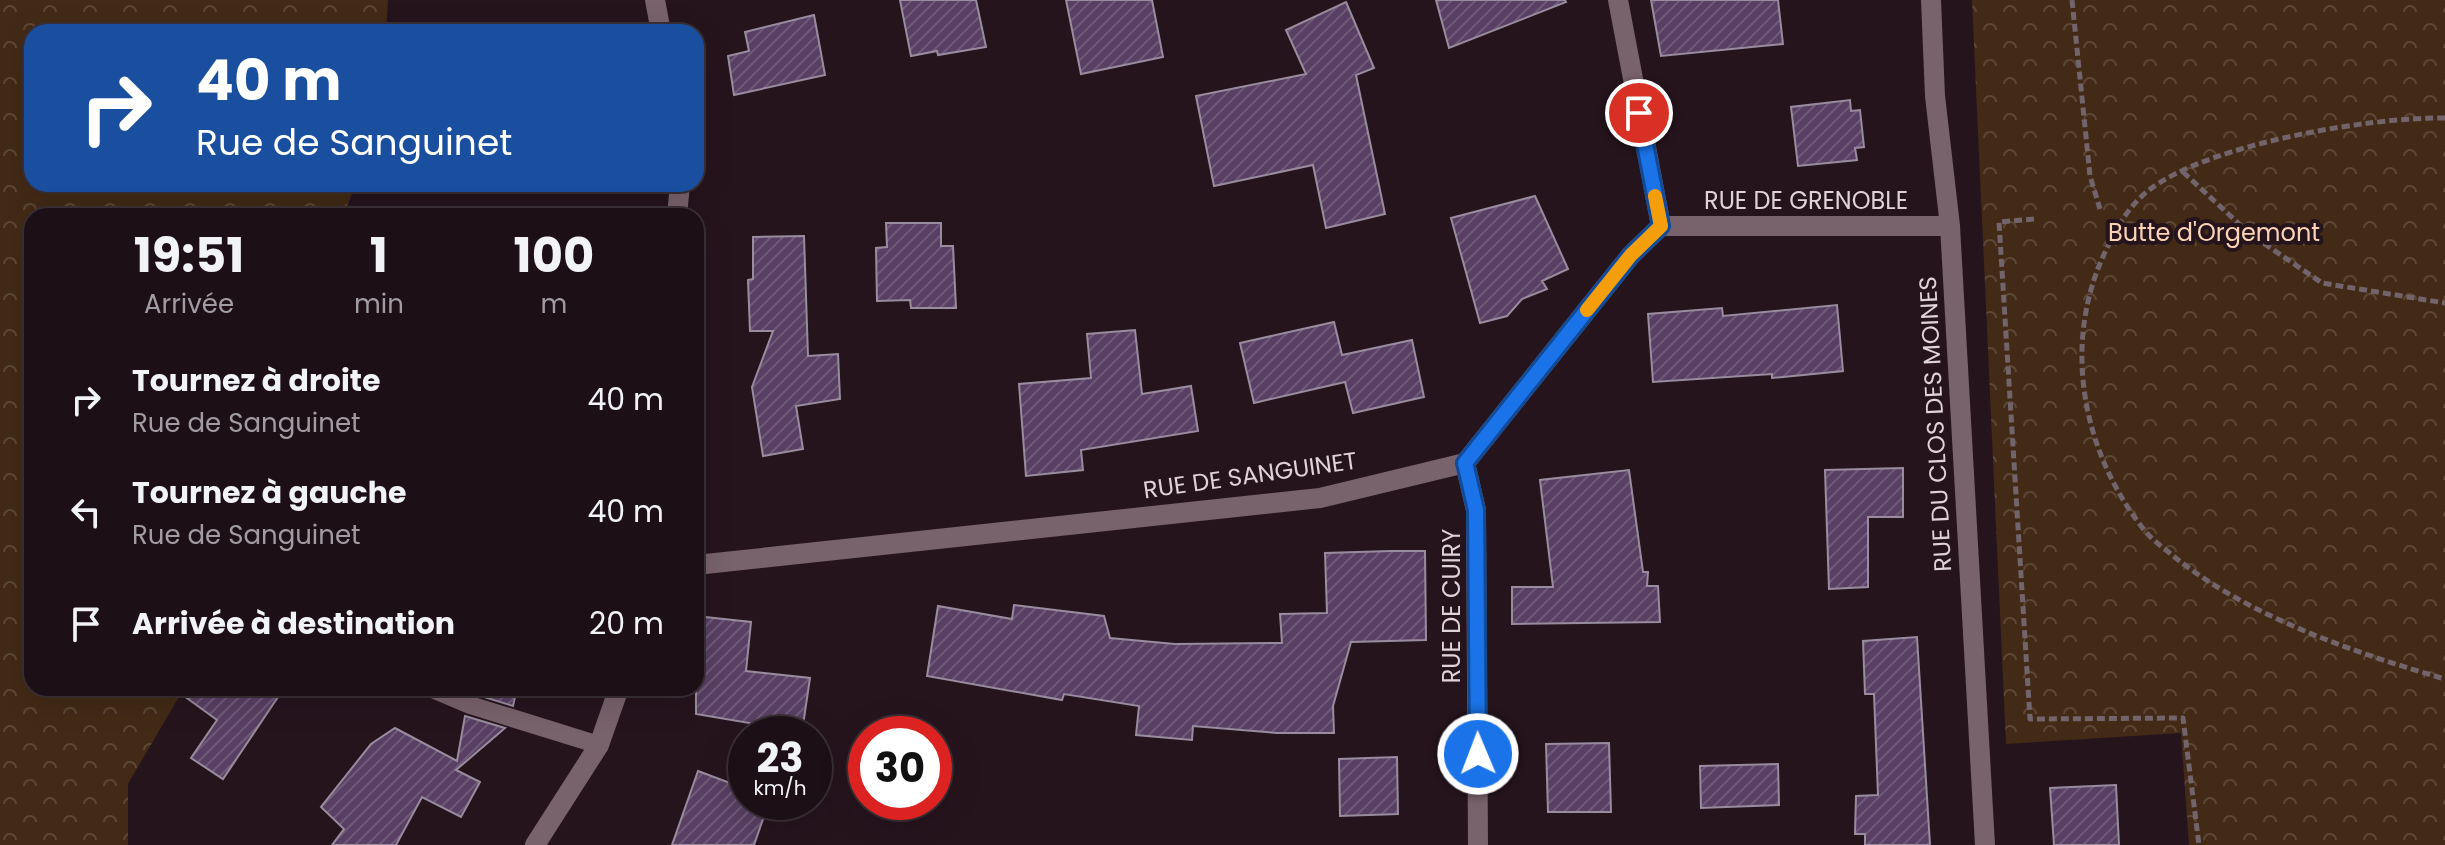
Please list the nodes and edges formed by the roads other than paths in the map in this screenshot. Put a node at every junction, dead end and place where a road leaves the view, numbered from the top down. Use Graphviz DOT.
graph roads {
  1 [pos="655,0"];
  2 [pos="1618,0"];
  3 [pos="1931,0"];
  4 [pos="660,24"];
  5 [pos="1661,226"];
  6 [pos="1950,226"];
  7 [pos="1465,463"];
  8 [pos="704,564"];
  9 [pos="449,696"];
  10 [pos="616,696"];
  11 [pos="599,745"];
  12 [pos="535,845"];
  13 [pos="1478,845"];
  14 [pos="1985,845"];
  1 -- 4 [label="street"];
  2 -- 5 [label="street"];
  3 -- 6 [label="street, RUE DU CLOS DES MOINES"];
  5 -- 6 [label="street, RUE DE GRENOBLE"];
  5 -- 7 [label="street"];
  6 -- 14 [label="street, RUE DU CLOS DES MOINES"];
  7 -- 8 [label="street, RUE DE SANGUINET"];
  7 -- 13 [label="street, RUE DE CUIRY"];
  9 -- 11 [label="lane"];
  10 -- 11 [label="street"];
  11 -- 12 [label="street"];
}
